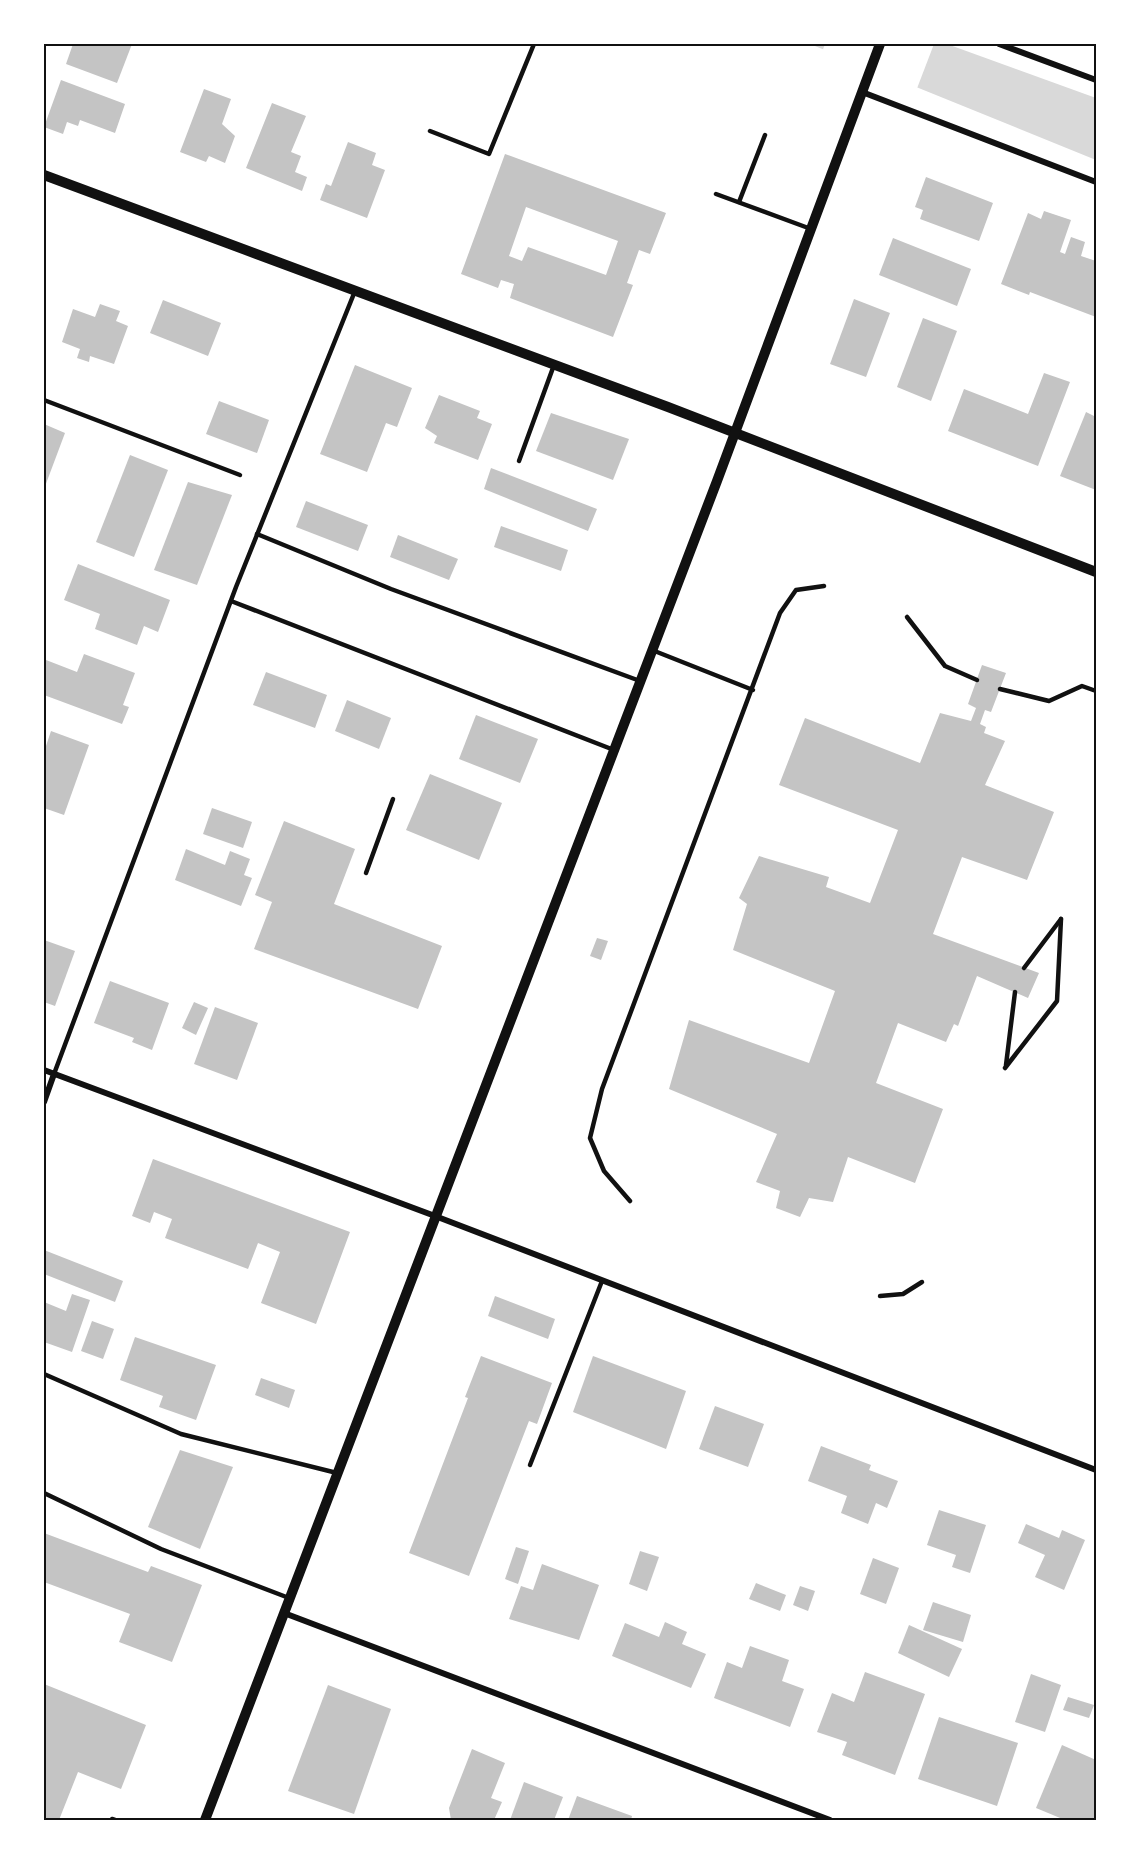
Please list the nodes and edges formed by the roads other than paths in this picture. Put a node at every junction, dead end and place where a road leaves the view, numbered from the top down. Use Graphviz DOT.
graph roads {
  1 [pos="534,44"];
  2 [pos="880,44"];
  3 [pos="999,44"];
  4 [pos="1096,80"];
  5 [pos="864,89"];
  6 [pos="430,131"];
  7 [pos="765,135"];
  8 [pos="44,175"];
  9 [pos="1096,182"];
  10 [pos="716,194"];
  11 [pos="739,202"];
  12 [pos="811,230"];
  13 [pos="355,291"];
  14 [pos="554,365"];
  15 [pos="44,400"];
  16 [pos="735,433"];
  17 [pos="519,461"];
  18 [pos="240,475"];
  19 [pos="257,534"];
  20 [pos="1096,572"];
  21 [pos="824,586"];
  22 [pos="231,601"];
  23 [pos="907,617"];
  24 [pos="652,650"];
  25 [pos="977,680"];
  26 [pos="640,681"];
  27 [pos="1000,689"];
  28 [pos="753,690"];
  29 [pos="1096,691"];
  30 [pos="614,750"];
  31 [pos="393,799"];
  32 [pos="366,873"];
  33 [pos="1024,968"];
  34 [pos="1015,992"];
  35 [pos="44,1070"];
  36 [pos="54,1074"];
  37 [pos="44,1102"];
  38 [pos="630,1201"];
  39 [pos="435,1216"];
  40 [pos="602,1281"];
  41 [pos="922,1282"];
  42 [pos="880,1296"];
  43 [pos="44,1374"];
  44 [pos="530,1465"];
  45 [pos="1096,1470"];
  46 [pos="337,1473"];
  47 [pos="44,1493"];
  48 [pos="289,1598"];
  49 [pos="284,1612"];
  50 [pos="205,1821"];
  51 [pos="830,1821"];
  1 -- 6 [label="lane"];
  2 -- 5 [label="street"];
  3 -- 4 [label="street"];
  5 -- 9 [label="street"];
  5 -- 12 [label="street"];
  7 -- 11 [label="lane"];
  8 -- 13 [label="street"];
  10 -- 11 [label="lane"];
  11 -- 12 [label="lane"];
  12 -- 16 [label="street"];
  13 -- 14 [label="street"];
  13 -- 19 [label="lane"];
  14 -- 16 [label="street"];
  14 -- 17 [label="lane"];
  15 -- 18 [label="lane"];
  16 -- 20 [label="street"];
  16 -- 24 [label="street"];
  19 -- 22 [label="lane"];
  19 -- 26 [label="lane"];
  21 -- 28 [label="lane"];
  22 -- 30 [label="lane"];
  22 -- 36 [label="lane"];
  23 -- 25 [label="lane"];
  24 -- 26 [label="street"];
  24 -- 28 [label="lane"];
  26 -- 30 [label="street"];
  27 -- 29 [label="lane"];
  28 -- 38 [label="lane"];
  30 -- 39 [label="street"];
  31 -- 32 [label="lane"];
  33 -- 34 [label="lane"];
  35 -- 36 [label="street"];
  36 -- 37 [label="street"];
  36 -- 39 [label="street"];
  39 -- 40 [label="street"];
  39 -- 46 [label="street"];
  40 -- 44 [label="lane"];
  40 -- 45 [label="street"];
  41 -- 42 [label="lane"];
  43 -- 46 [label="lane"];
  46 -- 48 [label="street"];
  47 -- 48 [label="lane"];
  48 -- 49 [label="street"];
  49 -- 50 [label="street"];
  49 -- 51 [label="street"];
}
